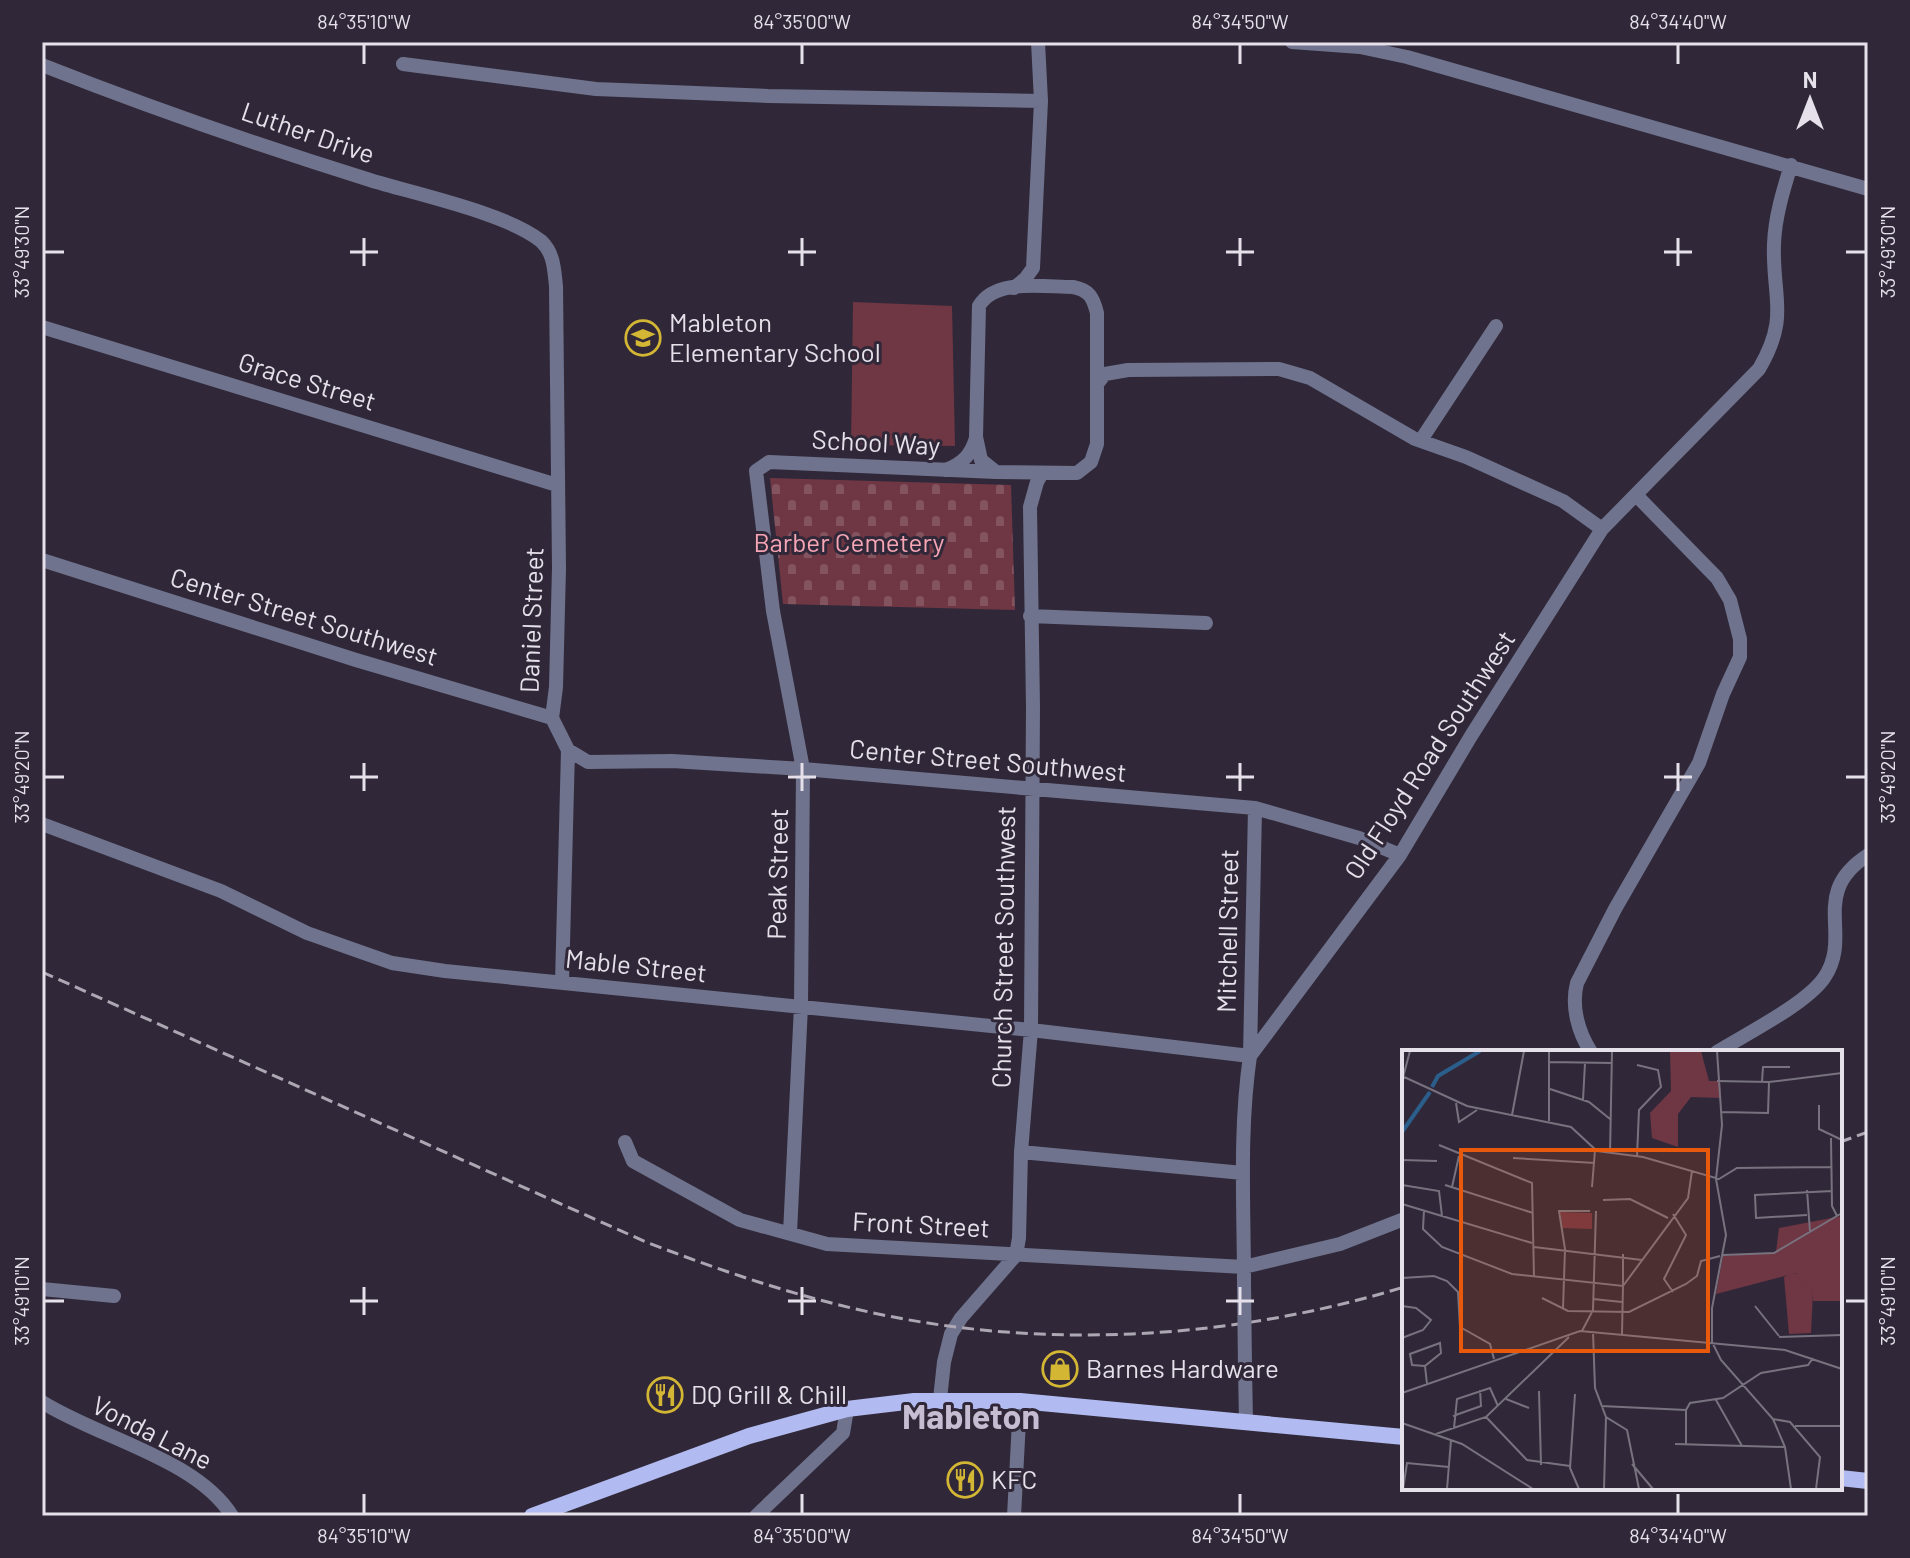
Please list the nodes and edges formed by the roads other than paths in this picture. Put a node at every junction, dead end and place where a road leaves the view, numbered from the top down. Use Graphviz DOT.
graph roads {
  1 [pos="1038,42"];
  2 [pos="1292,42"];
  3 [pos="1360,44"];
  4 [pos="403,64"];
  5 [pos="42,65"];
  6 [pos="1041,101"];
  7 [pos="1791,165"];
  8 [pos="1868,189"];
  9 [pos="552,255"];
  10 [pos="1033,268"];
  11 [pos="1056,287"];
  12 [pos="1014,288"];
  13 [pos="1496,326"];
  14 [pos="42,327"];
  15 [pos="1097,350"];
  16 [pos="1128,370"];
  17 [pos="1097,384"];
  18 [pos="976,437"];
  19 [pos="1421,440"];
  20 [pos="756,471"];
  21 [pos="943,471"];
  22 [pos="996,472"];
  23 [pos="1016,473"];
  24 [pos="1042,473"];
  25 [pos="557,485"];
  26 [pos="1637,496"];
  27 [pos="1030,507"];
  28 [pos="1602,529"];
  29 [pos="42,560"];
  30 [pos="1030,616"];
  31 [pos="1206,623"];
  32 [pos="552,718"];
  33 [pos="568,750"];
  34 [pos="803,769"];
  35 [pos="1031,788"];
  36 [pos="1255,808"];
  37 [pos="42,824"];
  38 [pos="1400,855"];
  39 [pos="1868,855"];
  40 [pos="562,983"];
  41 [pos="801,1006"];
  42 [pos="1031,1030"];
  43 [pos="1590,1050"];
  44 [pos="1720,1050"];
  45 [pos="1250,1056"];
  46 [pos="625,1142"];
  47 [pos="1021,1152"];
  48 [pos="1243,1173"];
  49 [pos="1402,1220"];
  50 [pos="790,1233"];
  51 [pos="1016,1255"];
  52 [pos="1244,1267"];
  53 [pos="42,1289"];
  54 [pos="114,1296"];
  55 [pos="940,1399"];
  56 [pos="1020,1401"];
  57 [pos="42,1402"];
  58 [pos="847,1409"];
  59 [pos="1246,1423"];
  60 [pos="1402,1437"];
  61 [pos="1842,1478"];
  62 [pos="1868,1481"];
  63 [pos="232,1516"];
  64 [pos="532,1516"];
  65 [pos="756,1516"];
  66 [pos="1014,1516"];
  1 -- 6 [label="street"];
  2 -- 3 [label="street"];
  3 -- 7 [label="street"];
  4 -- 6 [label="street"];
  5 -- 9 [label="street, Luther Drive"];
  6 -- 10 [label="street"];
  7 -- 8 [label="street"];
  7 -- 26 [label="street, Old Floyd Road Southwest"];
  9 -- 25 [label="street, Daniel Street"];
  10 -- 11 [label="street"];
  10 -- 12 [label="street"];
  11 -- 12 [label="street"];
  11 -- 15 [label="street"];
  12 -- 18 [label="street"];
  13 -- 19 [label="street"];
  14 -- 25 [label="street, Grace Street"];
  15 -- 16 [label="street"];
  15 -- 17 [label="street"];
  16 -- 17 [label="street"];
  16 -- 19 [label="street"];
  17 -- 24 [label="street"];
  18 -- 21 [label="street"];
  18 -- 22 [label="street"];
  19 -- 28 [label="street"];
  20 -- 21 [label="street, School Way"];
  20 -- 34 [label="street, Peak Street"];
  21 -- 22 [label="street, School Way"];
  22 -- 23 [label="street"];
  23 -- 24 [label="street"];
  23 -- 27 [label="street"];
  24 -- 27 [label="street, Church Street Southwest"];
  25 -- 32 [label="street, Daniel Street"];
  26 -- 28 [label="street, Old Floyd Road Southwest"];
  26 -- 43 [label="street"];
  27 -- 30 [label="street, Church Street Southwest"];
  28 -- 38 [label="street, Old Floyd Road Southwest"];
  29 -- 32 [label="street, Center Street Southwest"];
  30 -- 31 [label="street"];
  30 -- 35 [label="street, Church Street Southwest"];
  32 -- 33 [label="street, Daniel Street"];
  33 -- 34 [label="street, Center Street Southwest"];
  33 -- 40 [label="street, Daniel Street"];
  34 -- 35 [label="street, Center Street Southwest"];
  34 -- 41 [label="street, Peak Street"];
  35 -- 36 [label="street, Center Street Southwest"];
  35 -- 42 [label="street, Church Street Southwest"];
  36 -- 38 [label="street, Center Street Southwest"];
  36 -- 45 [label="street, Mitchell Street"];
  37 -- 40 [label="street, Mable Street"];
  38 -- 45 [label="street, Old Floyd Road Southwest"];
  39 -- 44 [label="street"];
  40 -- 41 [label="street, Mable Street"];
  41 -- 42 [label="street, Mable Street"];
  41 -- 50 [label="street, Peak Street"];
  42 -- 45 [label="street, Mable Street"];
  42 -- 47 [label="street, Church Street Southwest"];
  45 -- 48 [label="street"];
  46 -- 50 [label="street, Front Street"];
  47 -- 48 [label="street"];
  47 -- 51 [label="street, Church Street Southwest"];
  48 -- 52 [label="street"];
  49 -- 52 [label="street, Front Street"];
  50 -- 51 [label="street, Front Street"];
  51 -- 52 [label="street, Front Street"];
  51 -- 55 [label="street"];
  52 -- 59 [label="street, bridge"];
  53 -- 54 [label="street"];
  55 -- 56 [label="main road"];
  55 -- 58 [label="main road"];
  56 -- 59 [label="main road"];
  56 -- 66 [label="street"];
  57 -- 63 [label="street, Vonda Lane"];
  58 -- 64 [label="main road"];
  58 -- 65 [label="street"];
  59 -- 60 [label="main road"];
  61 -- 62 [label="main road"];
}
